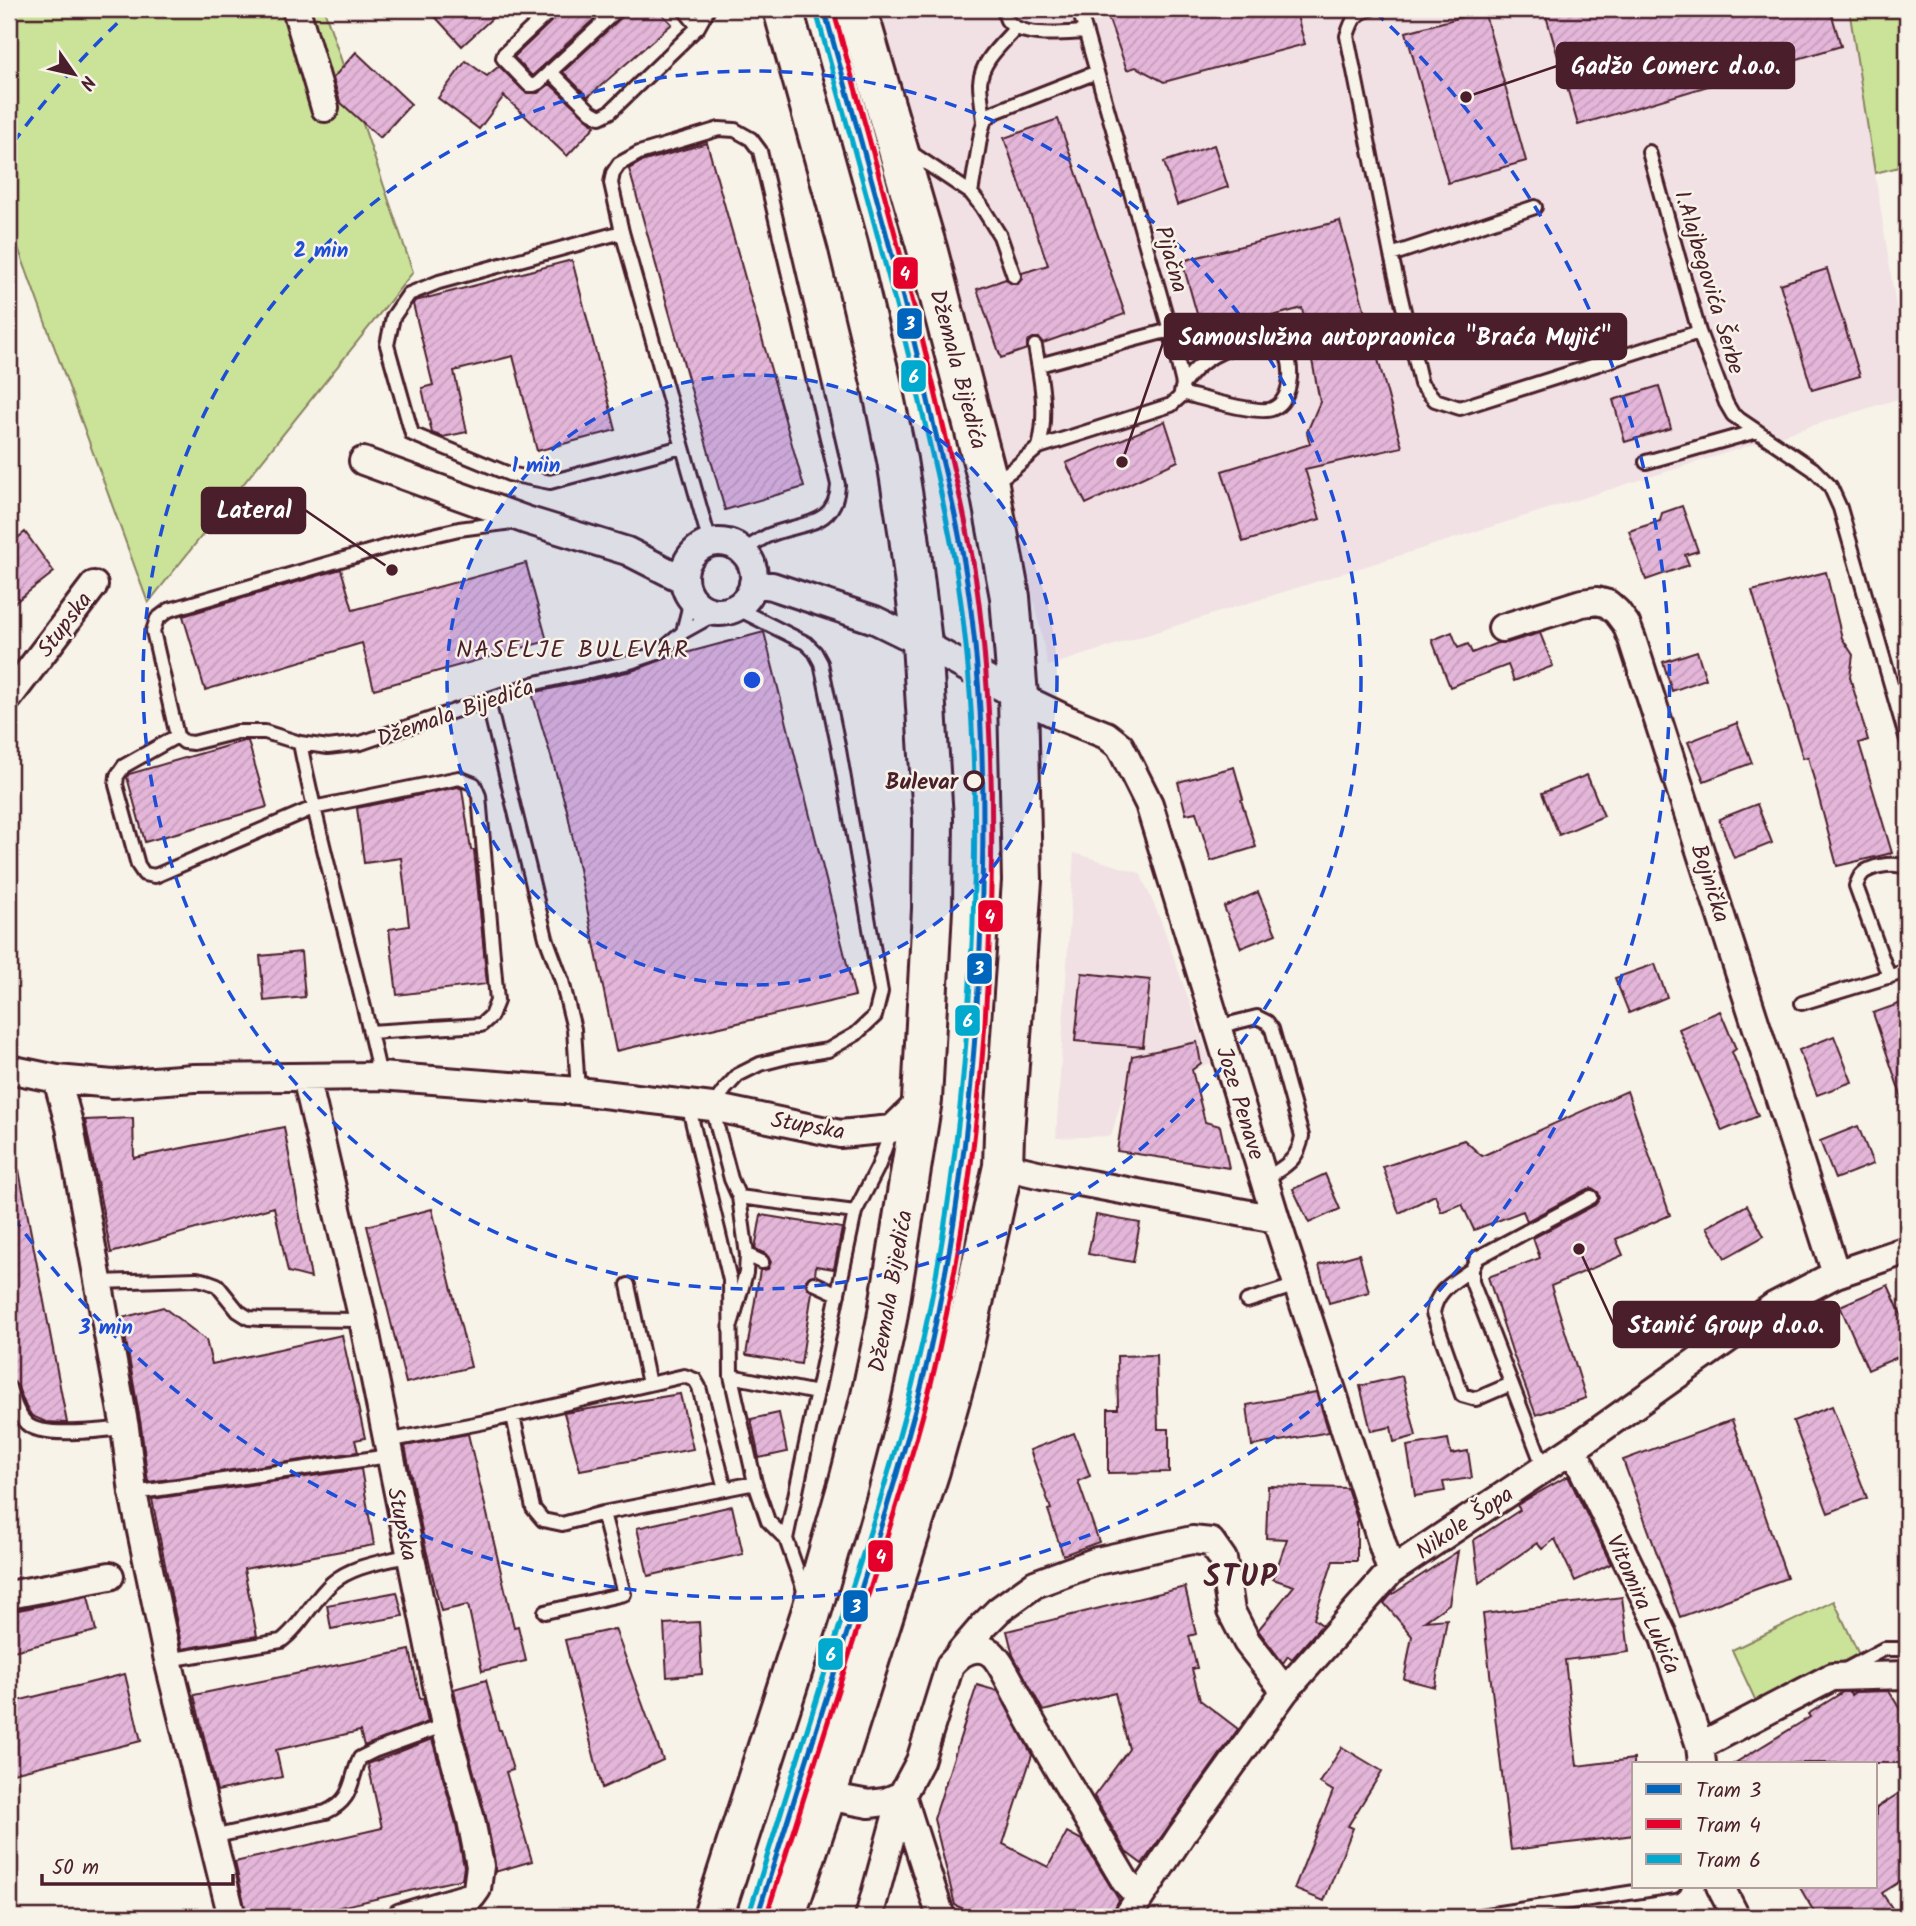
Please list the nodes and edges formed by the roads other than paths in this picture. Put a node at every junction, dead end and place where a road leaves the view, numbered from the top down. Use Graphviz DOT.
graph roads {
  1 [pos="296,9"];
  2 [pos="552,9"];
  3 [pos="618,9"];
  4 [pos="684,9"];
  5 [pos="708,9"];
  6 [pos="783,9"];
  7 [pos="857,9"];
  8 [pos="1003,9"];
  9 [pos="1079,9"];
  10 [pos="1370,9"];
  11 [pos="698,27"];
  12 [pos="1016,28"];
  13 [pos="1085,32"];
  14 [pos="550,71"];
  15 [pos="1097,72"];
  16 [pos="325,108"];
  17 [pos="984,122"];
  18 [pos="897,144"];
  19 [pos="1649,152"];
  20 [pos="971,193"];
  21 [pos="1535,207"];
  22 [pos="622,232"];
  23 [pos="1391,255"];
  24 [pos="1014,276"];
  25 [pos="1170,330"];
  26 [pos="1699,332"];
  27 [pos="1035,346"];
  28 [pos="1039,365"];
  29 [pos="1182,388"];
  30 [pos="1757,431"];
  31 [pos="682,447"];
  32 [pos="1039,447"];
  33 [pos="363,461"];
  34 [pos="1646,462"];
  35 [pos="989,485"];
  36 [pos="526,520"];
  37 [pos="703,546"];
  38 [pos="626,551"];
  39 [pos="743,551"];
  40 [pos="753,583"];
  41 [pos="94,584"];
  42 [pos="687,588"];
  43 [pos="727,610"];
  44 [pos="1502,628"];
  45 [pos="683,632"];
  46 [pos="922,643"];
  47 [pos="1018,696"];
  48 [pos="9,697"];
  49 [pos="488,701"];
  50 [pos="177,736"];
  51 [pos="1907,740"];
  52 [pos="300,743"];
  53 [pos="313,808"];
  54 [pos="1907,868"];
  55 [pos="1907,971"];
  56 [pos="1889,977"];
  57 [pos="1802,1003"];
  58 [pos="1217,1027"];
  59 [pos="370,1032"];
  60 [pos="9,1069"];
  61 [pos="380,1076"];
  62 [pos="306,1077"];
  63 [pos="57,1079"];
  64 [pos="578,1091"];
  65 [pos="922,1100"];
  66 [pos="700,1105"];
  67 [pos="892,1129"];
  68 [pos="1003,1167"];
  69 [pos="1264,1180"];
  70 [pos="739,1197"];
  71 [pos="1591,1197"];
  72 [pos="855,1212"];
  73 [pos="1276,1219"];
  74 [pos="1907,1250"];
  75 [pos="747,1255"];
  76 [pos="762,1262"];
  77 [pos="1472,1269"];
  78 [pos="1836,1274"];
  79 [pos="98,1282"];
  80 [pos="814,1283"];
  81 [pos="1297,1284"];
  82 [pos="628,1285"];
  83 [pos="838,1294"];
  84 [pos="1247,1301"];
  85 [pos="363,1320"];
  86 [pos="731,1325"];
  87 [pos="731,1376"];
  88 [pos="649,1384"];
  89 [pos="1511,1384"];
  90 [pos="9,1388"];
  91 [pos="817,1393"];
  92 [pos="513,1416"];
  93 [pos="125,1428"];
  94 [pos="388,1448"];
  95 [pos="1573,1449"];
  96 [pos="1544,1468"];
  97 [pos="755,1483"];
  98 [pos="725,1489"];
  99 [pos="133,1493"];
  100 [pos="603,1513"];
  101 [pos="786,1539"];
  102 [pos="410,1555"];
  103 [pos="1391,1571"];
  104 [pos="110,1576"];
  105 [pos="9,1595"];
  106 [pos="545,1612"];
  107 [pos="811,1613"];
  108 [pos="1907,1649"];
  109 [pos="960,1653"];
  110 [pos="168,1660"];
  111 [pos="1907,1675"];
  112 [pos="1832,1677"];
  113 [pos="1285,1691"];
  114 [pos="445,1725"];
  115 [pos="1701,1755"];
  116 [pos="902,1795"];
  117 [pos="826,1796"];
  118 [pos="212,1837"];
  119 [pos="1661,1888"];
  120 [pos="1721,1888"];
  121 [pos="1134,1907"];
  122 [pos="232,1917"];
  123 [pos="401,1917"];
  124 [pos="713,1917"];
  125 [pos="785,1917"];
  126 [pos="869,1917"];
  127 [pos="941,1917"];
  128 [pos="1474,1917"];
  129 [pos="1736,1917"];
  1 -- 16 [label="street"];
  2 -- 14 [label="lane"];
  3 -- 14 [label="lane"];
  4 -- 11 [label="lane"];
  5 -- 11 [label="lane"];
  6 -- 46 [label="main road, Džemala Bijedića"];
  7 -- 18 [label="main road, Džemala Bijedića"];
  8 -- 12 [label="lane"];
  9 -- 13 [label="lane, Pijačna"];
  10 -- 23 [label="lane"];
  11 -- 14 [label="lane"];
  12 -- 13 [label="lane"];
  12 -- 17 [label="lane"];
  13 -- 15 [label="lane, Pijačna"];
  15 -- 17 [label="lane"];
  15 -- 25 [label="lane, Pijačna"];
  17 -- 20 [label="lane"];
  18 -- 20 [label="lane"];
  18 -- 35 [label="main road, Džemala Bijedića"];
  19 -- 26 [label="lane, I.Alajbegovića Šerbe"];
  20 -- 24 [label="lane"];
  21 -- 23 [label="lane"];
  22 -- 31 [label="lane"];
  22 -- 31 [label="lane"];
  22 -- 39 [label="lane"];
  23 -- 26 [label="lane"];
  25 -- 28 [label="lane"];
  25 -- 29 [label="lane, Pijačna"];
  26 -- 30 [label="lane, I.Alajbegovića Šerbe"];
  27 -- 28 [label="lane"];
  28 -- 32 [label="lane"];
  29 -- 29 [label="lane"];
  29 -- 32 [label="lane"];
  30 -- 34 [label="lane"];
  30 -- 51 [label="lane, I.Alajbegovića Šerbe"];
  31 -- 37 [label="lane"];
  32 -- 35 [label="lane"];
  33 -- 36 [label="street"];
  35 -- 47 [label="main road, Džemala Bijedića"];
  36 -- 38 [label="street"];
  36 -- 50 [label="lane"];
  37 -- 38 [label="street"];
  37 -- 39 [label="street"];
  37 -- 42 [label="street"];
  38 -- 42 [label="street"];
  39 -- 40 [label="street"];
  40 -- 43 [label="street"];
  40 -- 46 [label="street"];
  41 -- 48 [label="street, Stupska"];
  42 -- 43 [label="street"];
  42 -- 45 [label="lane"];
  43 -- 45 [label="lane, Džemala Bijedića"];
  43 -- 66 [label="lane"];
  44 -- 78 [label="street, Bojnička"];
  45 -- 49 [label="lane, Džemala Bijedića"];
  46 -- 47 [label="street"];
  46 -- 65 [label="main road, Džemala Bijedića"];
  47 -- 58 [label="street, Joze Penave"];
  47 -- 68 [label="main road, Džemala Bijedića"];
  49 -- 52 [label="lane, Džemala Bijedića"];
  49 -- 64 [label="lane"];
  50 -- 52 [label="lane, Džemala Bijedića"];
  50 -- 53 [label="lane"];
  52 -- 53 [label="lane"];
  53 -- 59 [label="lane"];
  53 -- 59 [label="lane"];
  54 -- 56 [label="lane"];
  55 -- 56 [label="lane"];
  56 -- 57 [label="lane"];
  58 -- 69 [label="street, Joze Penave"];
  58 -- 69 [label="lane"];
  59 -- 61 [label="lane"];
  60 -- 63 [label="street, Stupska"];
  61 -- 62 [label="street, Stupska"];
  61 -- 64 [label="street, Stupska"];
  62 -- 63 [label="street, Stupska"];
  62 -- 85 [label="street, Stupska"];
  63 -- 79 [label="street"];
  64 -- 66 [label="street, Stupska"];
  65 -- 67 [label="street"];
  65 -- 107 [label="main road, Džemala Bijedića"];
  66 -- 67 [label="street, Stupska"];
  66 -- 70 [label="lane"];
  66 -- 86 [label="lane"];
  67 -- 72 [label="lane"];
  68 -- 73 [label="street"];
  68 -- 117 [label="main road, Džemala Bijedića"];
  69 -- 73 [label="street, Joze Penave"];
  70 -- 72 [label="lane"];
  70 -- 75 [label="lane"];
  71 -- 77 [label="lane"];
  72 -- 83 [label="lane"];
  73 -- 81 [label="street, Joze Penave"];
  74 -- 78 [label="street, Nikole Šopa"];
  75 -- 76 [label="lane"];
  75 -- 86 [label="lane"];
  77 -- 89 [label="lane"];
  77 -- 89 [label="lane"];
  78 -- 95 [label="street, Nikole Šopa"];
  79 -- 85 [label="lane"];
  79 -- 93 [label="street"];
  80 -- 83 [label="lane"];
  81 -- 84 [label="lane"];
  81 -- 103 [label="street, Joze Penave"];
  82 -- 88 [label="lane"];
  83 -- 91 [label="lane"];
  85 -- 94 [label="street, Stupska"];
  86 -- 87 [label="lane"];
  87 -- 91 [label="lane"];
  87 -- 97 [label="lane"];
  88 -- 92 [label="lane"];
  88 -- 98 [label="lane"];
  89 -- 96 [label="lane"];
  90 -- 93 [label="lane"];
  91 -- 101 [label="lane"];
  92 -- 94 [label="lane"];
  92 -- 100 [label="lane"];
  93 -- 99 [label="street"];
  94 -- 99 [label="lane"];
  94 -- 102 [label="street, Stupska"];
  95 -- 96 [label="street, Nikole Šopa"];
  95 -- 115 [label="street, Vitomira Lukića"];
  96 -- 103 [label="street, Nikole Šopa"];
  97 -- 98 [label="lane"];
  97 -- 101 [label="lane"];
  98 -- 100 [label="lane"];
  99 -- 110 [label="street"];
  100 -- 106 [label="lane"];
  101 -- 107 [label="lane"];
  102 -- 110 [label="lane"];
  102 -- 114 [label="street, Stupska"];
  103 -- 113 [label="street, Nikole Šopa"];
  104 -- 105 [label="street"];
  107 -- 124 [label="main road, Džemala Bijedića"];
  108 -- 112 [label="lane"];
  109 -- 113 [label="street"];
  109 -- 116 [label="street"];
  109 -- 121 [label="street"];
  110 -- 118 [label="street"];
  111 -- 112 [label="street"];
  112 -- 115 [label="street"];
  113 -- 121 [label="street, Nikole Šopa"];
  114 -- 118 [label="lane"];
  114 -- 123 [label="street, Stupska"];
  116 -- 117 [label="street"];
  116 -- 126 [label="street"];
  116 -- 127 [label="street"];
  117 -- 125 [label="main road, Džemala Bijedića"];
  118 -- 122 [label="street"];
  119 -- 128 [label="lane"];
  120 -- 129 [label="street"];
}
